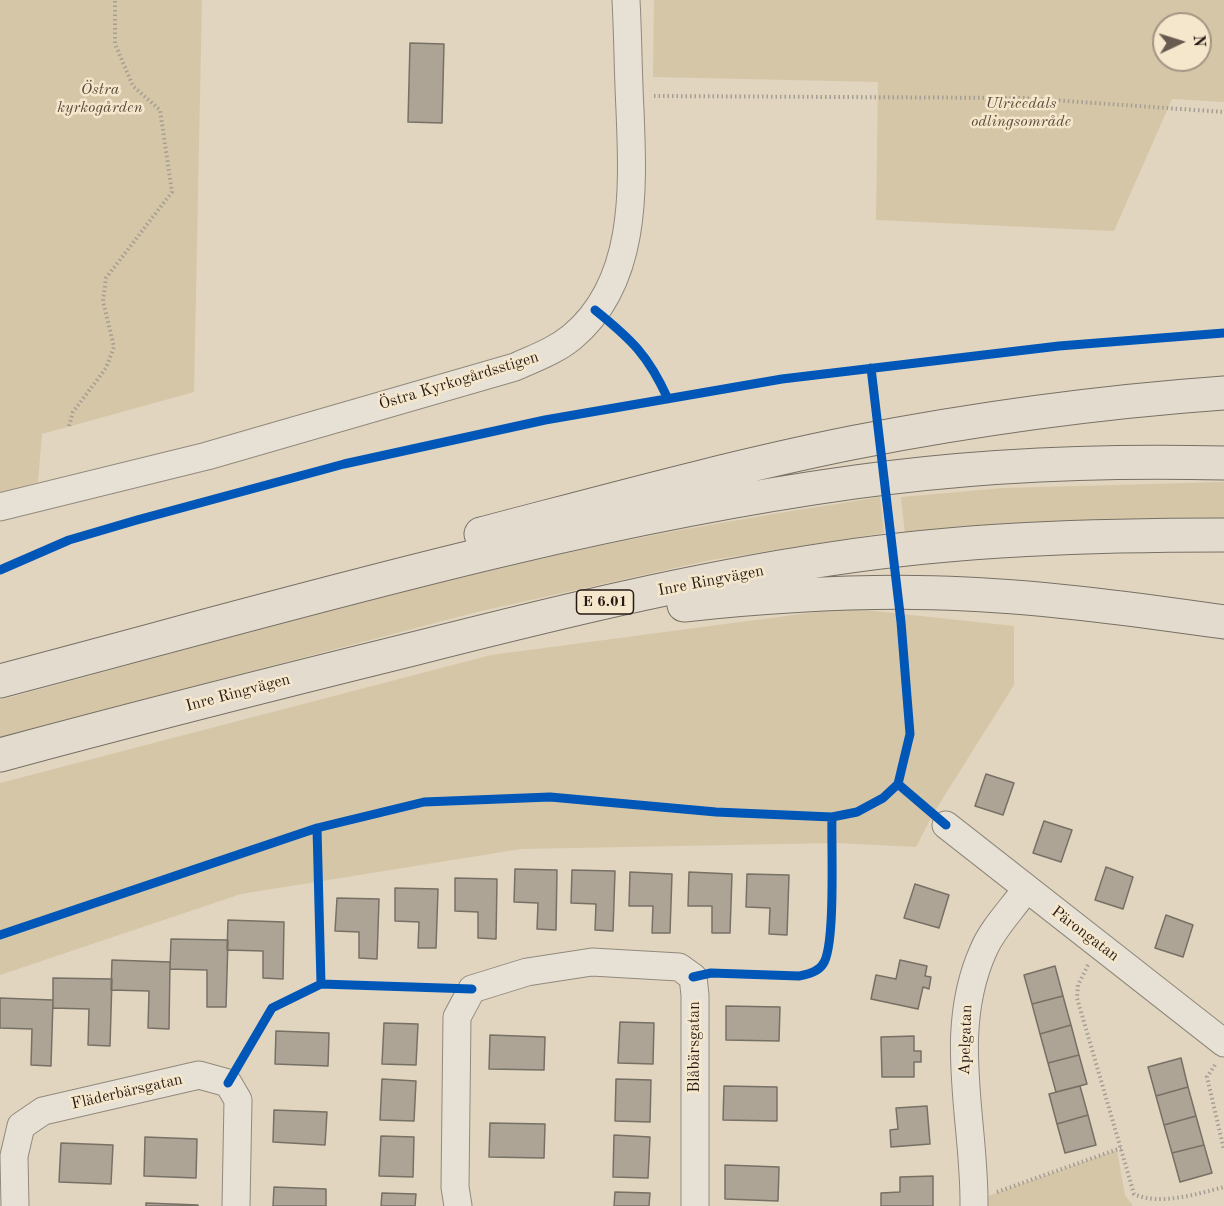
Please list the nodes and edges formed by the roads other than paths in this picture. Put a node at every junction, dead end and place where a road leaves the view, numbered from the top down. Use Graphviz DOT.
graph roads {
  1 [pos="626,0"];
  2 [pos="1224,393"];
  3 [pos="1224,464"];
  4 [pos="0,507"];
  5 [pos="1224,535"];
  6 [pos="1224,622"];
  7 [pos="454,639"];
  8 [pos="136,646"];
  9 [pos="0,681"];
  10 [pos="0,755"];
  11 [pos="946,825"];
  12 [pos="1026,889"];
  13 [pos="1223,1050"];
  14 [pos="974,1203"];
  15 [pos="15,1206"];
  16 [pos="236,1206"];
  17 [pos="458,1206"];
  18 [pos="694,1206"];
  1 -- 4 [label="street, Östra Kyrkogårdsstigen"];
  2 -- 8 [label="highway"];
  3 -- 8 [label="highway"];
  5 -- 7 [label="highway, Inre Ringvägen / E 6.01"];
  6 -- 7 [label="highway"];
  7 -- 10 [label="highway, Inre Ringvägen / E 6.01"];
  8 -- 9 [label="highway"];
  11 -- 12 [label="street, Pärongatan"];
  12 -- 13 [label="street, Pärongatan"];
  12 -- 14 [label="street, Apelgatan"];
  15 -- 16 [label="street, Fläderbärsgatan"];
  17 -- 18 [label="street, Blåbärsgatan"];
}
